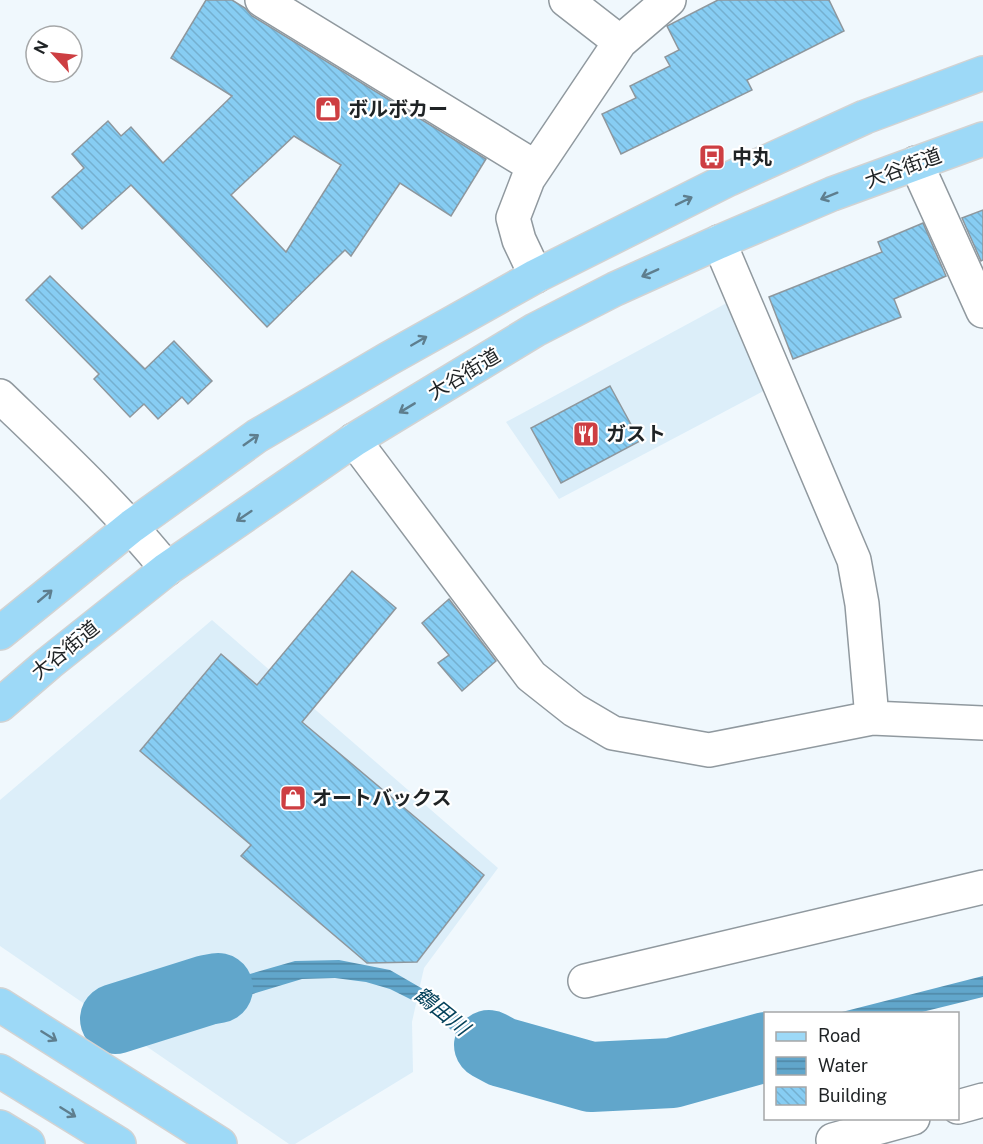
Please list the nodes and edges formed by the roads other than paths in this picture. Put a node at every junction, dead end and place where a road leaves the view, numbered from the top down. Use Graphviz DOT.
graph roads {
  1 [pos="262,0"];
  2 [pos="566,0"];
  3 [pos="669,0"];
  4 [pos="620,42"];
  5 [pos="983,73"];
  6 [pos="983,139"];
  7 [pos="916,163"];
  8 [pos="535,167"];
  9 [pos="718,242"];
  10 [pos="536,276"];
  11 [pos="983,311"];
  12 [pos="0,396"];
  13 [pos="354,440"];
  14 [pos="132,526"];
  15 [pos="167,568"];
  16 [pos="0,633"];
  17 [pos="0,705"];
  18 [pos="872,718"];
  19 [pos="983,723"];
  20 [pos="983,886"];
  21 [pos="585,981"];
  22 [pos="0,1005"];
  23 [pos="0,1071"];
  24 [pos="983,1100"];
  25 [pos="959,1106"];
  26 [pos="909,1120"];
  27 [pos="0,1127"];
  28 [pos="833,1140"];
  29 [pos="28,1144"];
  30 [pos="119,1144"];
  31 [pos="220,1144"];
  1 -- 8 [label="street"];
  2 -- 4 [label="street"];
  3 -- 4 [label="street"];
  4 -- 8 [label="street"];
  10 -- 5 [label="main road, one-way"];
  6 -- 7 [label="main road, 大谷街道"];
  7 -- 9 [label="main road, 大谷街道, one-way"];
  7 -- 11 [label="street"];
  8 -- 10 [label="street"];
  9 -- 13 [label="main road, 大谷街道, one-way"];
  9 -- 18 [label="street"];
  14 -- 10 [label="main road, one-way"];
  12 -- 14 [label="street"];
  13 -- 15 [label="main road, 大谷街道, one-way"];
  13 -- 18 [label="street"];
  14 -- 15 [label="street"];
  16 -- 14 [label="main road, one-way"];
  15 -- 17 [label="main road, 大谷街道"];
  18 -- 19 [label="street"];
  20 -- 21 [label="street"];
  22 -- 31 [label="main road, one-way"];
  23 -- 30 [label="main road, one-way"];
  24 -- 25 [label="street"];
  26 -- 28 [label="street"];
  27 -- 29 [label="main road"];
}
